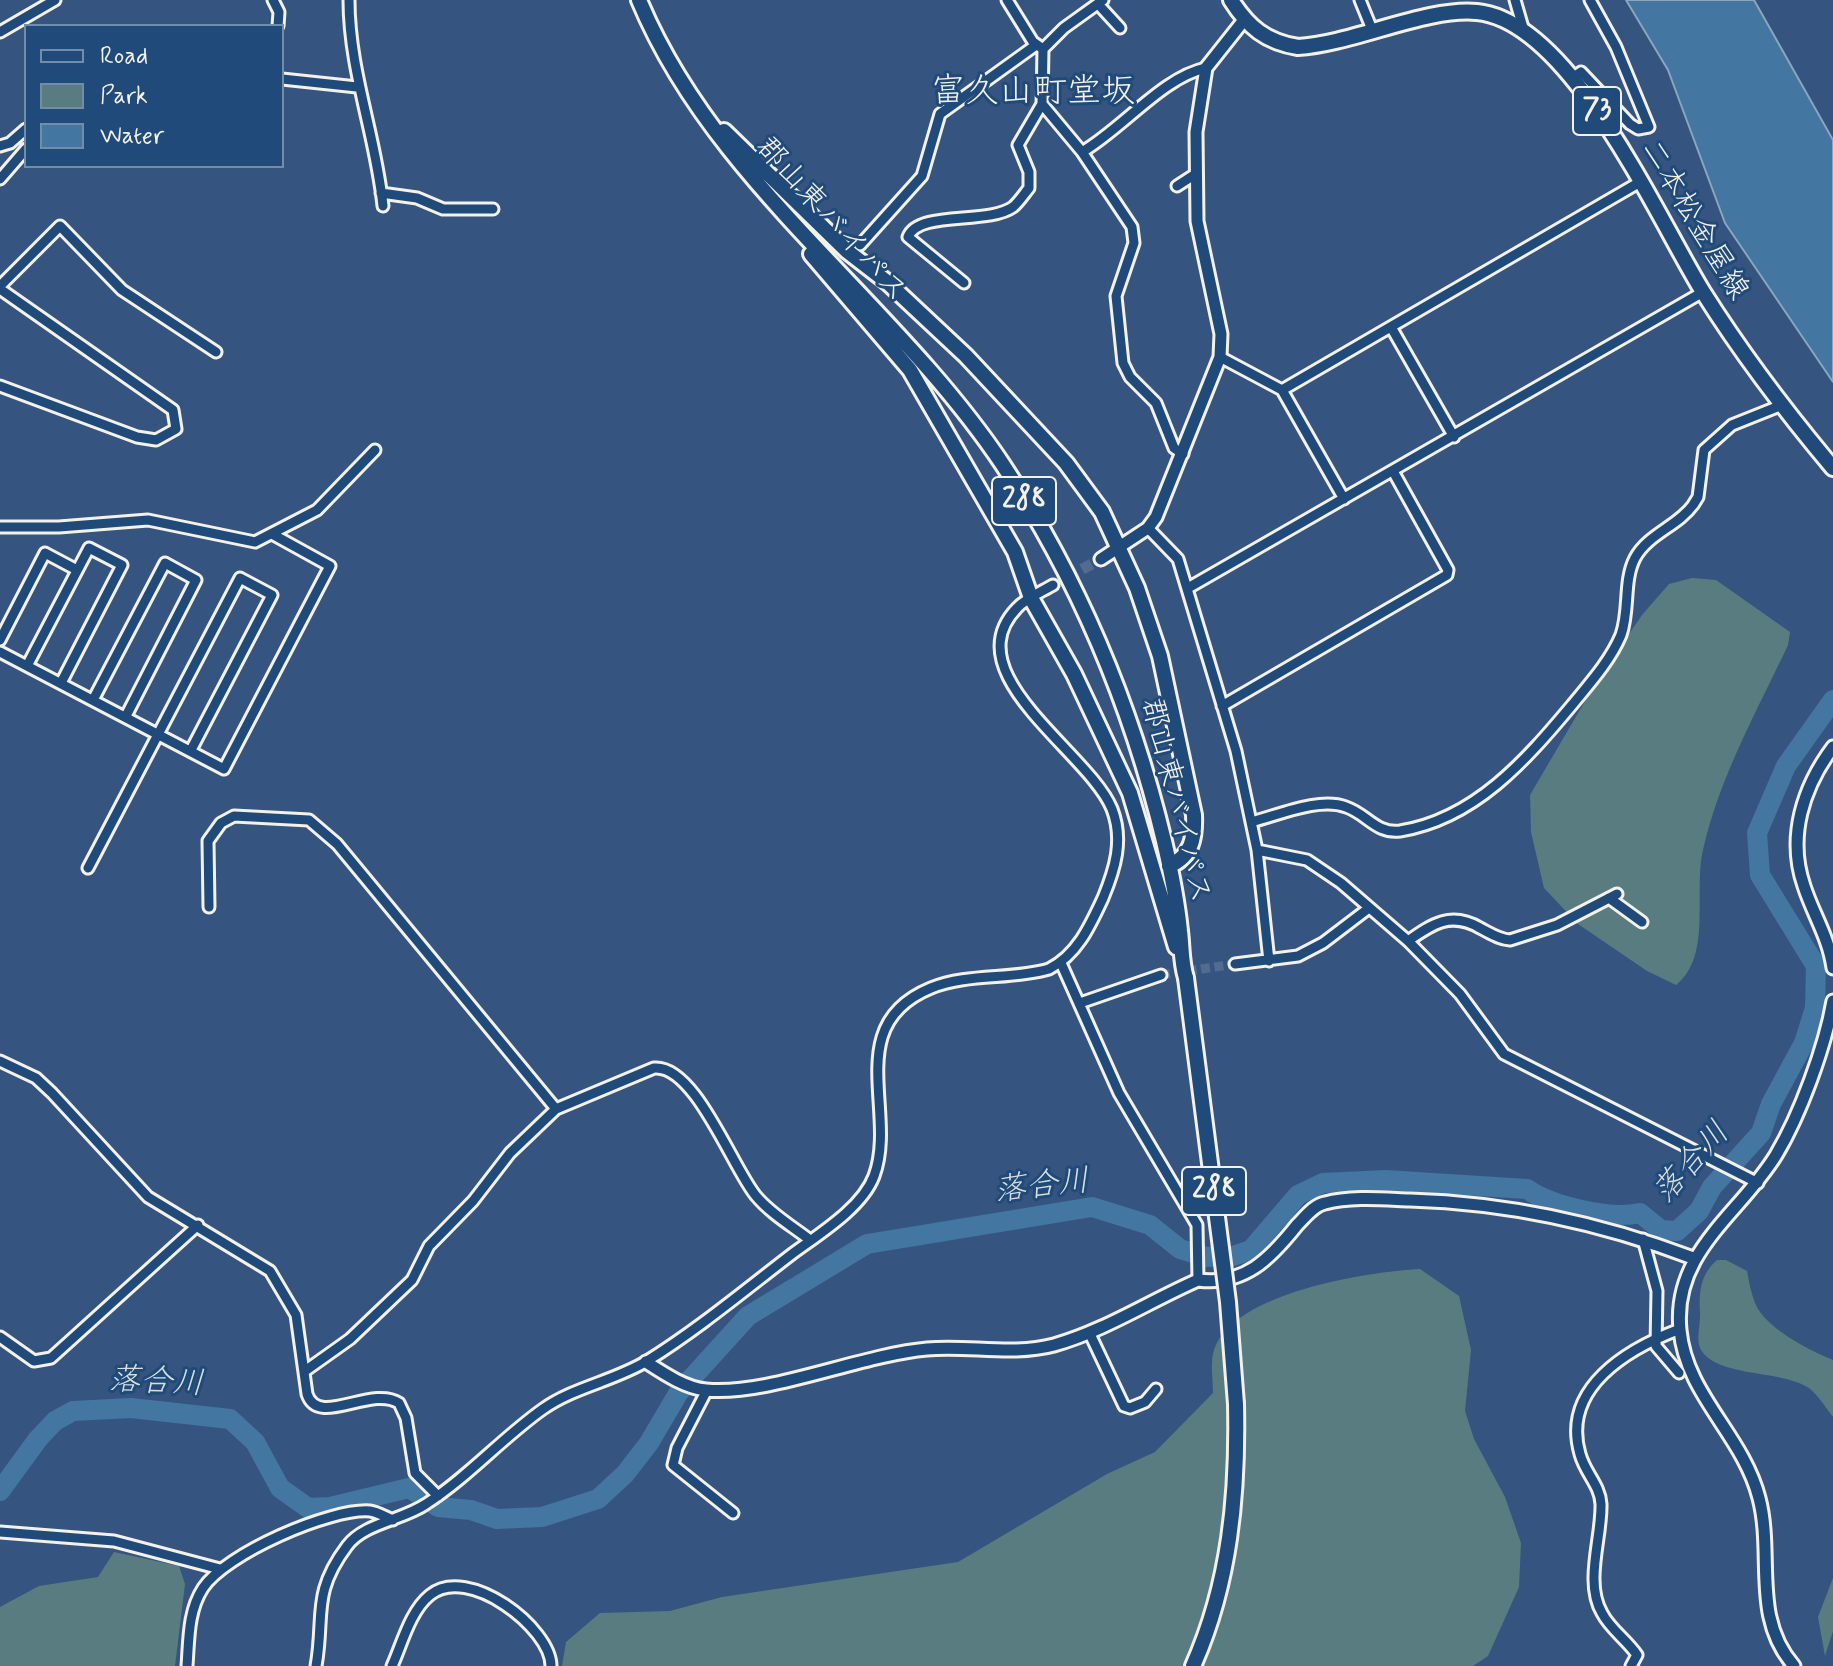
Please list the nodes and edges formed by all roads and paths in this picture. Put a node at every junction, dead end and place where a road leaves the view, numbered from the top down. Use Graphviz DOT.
graph roads {
  1 [pos="55,0"];
  2 [pos="273,0"];
  3 [pos="349,0"];
  4 [pos="639,0"];
  5 [pos="1007,0"];
  6 [pos="1231,0"];
  7 [pos="1360,0"];
  8 [pos="1515,0"];
  9 [pos="1590,0"];
  10 [pos="1100,2"];
  11 [pos="1244,20"];
  12 [pos="278,24"];
  13 [pos="1120,28"];
  14 [pos="1524,31"];
  15 [pos="0,32"];
  16 [pos="1373,32"];
  17 [pos="1039,47"];
  18 [pos="1206,68"];
  19 [pos="1572,78"];
  20 [pos="284,79"];
  21 [pos="357,87"];
  22 [pos="1042,104"];
  23 [pos="699,110"];
  24 [pos="24,131"];
  25 [pos="721,139"];
  26 [pos="0,146"];
  27 [pos="24,151"];
  28 [pos="1082,152"];
  29 [pos="1194,175"];
  30 [pos="0,179"];
  31 [pos="1640,182"];
  32 [pos="1177,186"];
  33 [pos="381,193"];
  34 [pos="383,206"];
  35 [pos="493,209"];
  36 [pos="860,245"];
  37 [pos="964,283"];
  38 [pos="0,288"];
  39 [pos="1703,292"];
  40 [pos="1391,327"];
  41 [pos="216,352"];
  42 [pos="1220,357"];
  43 [pos="0,386"];
  44 [pos="1282,390"];
  45 [pos="1782,405"];
  46 [pos="1454,437"];
  47 [pos="375,450"];
  48 [pos="1183,454"];
  49 [pos="1833,468"];
  50 [pos="1394,473"];
  51 [pos="1344,499"];
  52 [pos="0,527"];
  53 [pos="1148,528"];
  54 [pos="272,534"];
  55 [pos="1120,548"];
  56 [pos="1101,559"];
  57 [pos="77,570"];
  58 [pos="1053,585"];
  59 [pos="1188,588"];
  60 [pos="1031,598"];
  61 [pos="0,640"];
  62 [pos="0,652"];
  63 [pos="27,666"];
  64 [pos="61,683"];
  65 [pos="93,700"];
  66 [pos="1222,706"];
  67 [pos="126,716"];
  68 [pos="158,734"];
  69 [pos="1833,747"];
  70 [pos="191,750"];
  71 [pos="1251,822"];
  72 [pos="1257,850"];
  73 [pos="1169,866"];
  74 [pos="88,868"];
  75 [pos="209,907"];
  76 [pos="1369,908"];
  77 [pos="1642,922"];
  78 [pos="1408,941"];
  79 [pos="1269,961"];
  80 [pos="1061,963"];
  81 [pos="1235,964"];
  82 [pos="1833,968"];
  83 [pos="1184,972"];
  84 [pos="1161,975"];
  85 [pos="1833,1001"];
  86 [pos="1080,1003"];
  87 [pos="0,1061"];
  88 [pos="556,1109"];
  89 [pos="1758,1183"];
  90 [pos="198,1225"];
  91 [pos="1643,1239"];
  92 [pos="810,1240"];
  93 [pos="1693,1258"];
  94 [pos="1198,1280"];
  95 [pos="1680,1329"];
  96 [pos="1089,1332"];
  97 [pos="0,1337"];
  98 [pos="1656,1338"];
  99 [pos="646,1362"];
  100 [pos="305,1371"];
  101 [pos="1679,1373"];
  102 [pos="1156,1389"];
  103 [pos="707,1390"];
  104 [pos="431,1501"];
  105 [pos="733,1513"];
  106 [pos="393,1520"];
  107 [pos="0,1532"];
  108 [pos="220,1569"];
  109 [pos="1790,1665"];
  110 [pos="187,1666"];
  111 [pos="316,1666"];
  112 [pos="392,1666"];
  113 [pos="551,1666"];
  114 [pos="1193,1666"];
  115 [pos="1631,1666"];
  1 -- 15 [label="street"];
  2 -- 12 [label="street"];
  3 -- 21 [label="street"];
  4 -- 23 [label="main road, 郡山東バイパス / 288"];
  5 -- 17 [label="street"];
  6 -- 11 [label="main road, 二本松金屋線 / 73"];
  7 -- 16 [label="street"];
  8 -- 14 [label="street"];
  9 -- 19 [label="street"];
  10 -- 13 [label="street"];
  10 -- 17 [label="street"];
  11 -- 16 [label="main road, 二本松金屋線 / 73"];
  11 -- 18 [label="street"];
  14 -- 16 [label="main road, 二本松金屋線 / 73"];
  14 -- 19 [label="main road, 二本松金屋線 / 73"];
  17 -- 22 [label="street"];
  17 -- 36 [label="street"];
  18 -- 28 [label="street"];
  18 -- 29 [label="street"];
  19 -- 31 [label="main road, 二本松金屋線 / 73"];
  20 -- 21 [label="street"];
  21 -- 33 [label="street"];
  22 -- 28 [label="street"];
  22 -- 37 [label="street"];
  23 -- 25 [label="main road, 郡山東バイパス / 288"];
  23 -- 55 [label="main road"];
  24 -- 26 [label="street"];
  25 -- 60 [label="main road"];
  25 -- 73 [label="main road, 郡山東バイパス / 288"];
  27 -- 30 [label="street"];
  28 -- 48 [label="street"];
  29 -- 32 [label="street"];
  29 -- 42 [label="street"];
  31 -- 39 [label="main road, 二本松金屋線 / 73"];
  31 -- 40 [label="street"];
  33 -- 34 [label="street"];
  33 -- 35 [label="street"];
  38 -- 41 [label="street"];
  38 -- 43 [label="street"];
  39 -- 45 [label="main road, 二本松金屋線 / 73"];
  39 -- 46 [label="street"];
  40 -- 44 [label="street"];
  40 -- 46 [label="street"];
  42 -- 44 [label="street"];
  42 -- 48 [label="street"];
  44 -- 51 [label="street"];
  45 -- 49 [label="main road, 二本松金屋線 / 73"];
  45 -- 71 [label="street"];
  46 -- 50 [label="street"];
  47 -- 54 [label="street"];
  48 -- 53 [label="street"];
  50 -- 51 [label="street"];
  50 -- 66 [label="street"];
  51 -- 59 [label="street"];
  52 -- 54 [label="street"];
  53 -- 55 [label="street"];
  53 -- 59 [label="street"];
  54 -- 70 [label="street"];
  55 -- 56 [label="street"];
  55 -- 73 [label="main road"];
  57 -- 61 [label="street"];
  57 -- 63 [label="street"];
  57 -- 64 [label="street"];
  58 -- 60 [label="street"];
  59 -- 66 [label="street"];
  60 -- 80 [label="street"];
  60 -- 83 [label="main road"];
  62 -- 63 [label="street"];
  63 -- 64 [label="street"];
  64 -- 65 [label="street"];
  65 -- 67 [label="street"];
  65 -- 67 [label="street"];
  66 -- 71 [label="street"];
  67 -- 68 [label="street"];
  68 -- 70 [label="street"];
  68 -- 70 [label="street"];
  68 -- 74 [label="street"];
  69 -- 82 [label="street"];
  71 -- 72 [label="street"];
  72 -- 76 [label="street"];
  72 -- 79 [label="street"];
  73 -- 83 [label="main road, 郡山東バイパス / 288"];
  75 -- 88 [label="street"];
  76 -- 78 [label="street"];
  76 -- 79 [label="street"];
  77 -- 78 [label="street"];
  78 -- 89 [label="street"];
  79 -- 81 [label="street"];
  80 -- 86 [label="street"];
  80 -- 92 [label="street"];
  83 -- 114 [label="main road, 郡山東バイパス / 288, bridge"];
  84 -- 86 [label="street"];
  85 -- 89 [label="street"];
  86 -- 94 [label="street"];
  87 -- 90 [label="street"];
  88 -- 92 [label="street"];
  88 -- 100 [label="street"];
  89 -- 93 [label="street"];
  90 -- 97 [label="street"];
  90 -- 100 [label="street"];
  91 -- 93 [label="street"];
  91 -- 94 [label="street"];
  91 -- 98 [label="street"];
  92 -- 99 [label="street"];
  93 -- 95 [label="street"];
  94 -- 96 [label="street"];
  95 -- 98 [label="street"];
  95 -- 109 [label="street"];
  96 -- 102 [label="street"];
  96 -- 103 [label="street"];
  98 -- 101 [label="street"];
  98 -- 115 [label="street"];
  99 -- 103 [label="street"];
  99 -- 104 [label="street"];
  100 -- 104 [label="street"];
  103 -- 105 [label="street"];
  104 -- 106 [label="street"];
  106 -- 108 [label="street"];
  106 -- 111 [label="street"];
  107 -- 108 [label="street"];
  108 -- 110 [label="street"];
  112 -- 113 [label="street"];
}
